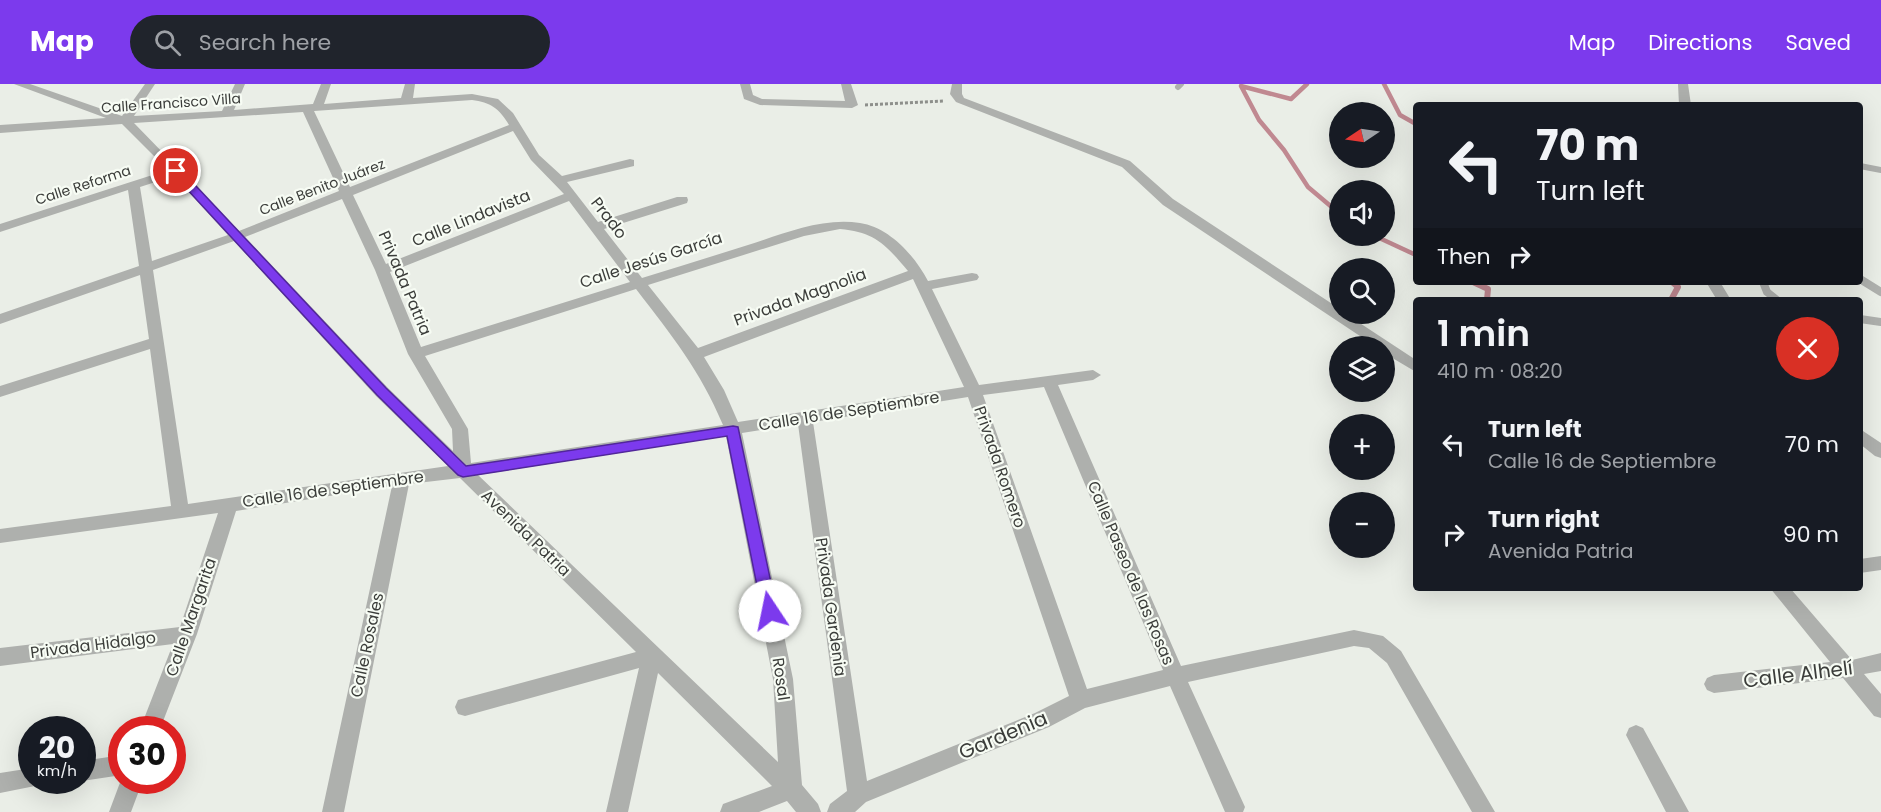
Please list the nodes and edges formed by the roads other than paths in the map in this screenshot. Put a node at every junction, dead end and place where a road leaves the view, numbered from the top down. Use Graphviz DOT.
graph roads {
  1 [pos="19,84"];
  2 [pos="150,84"];
  3 [pos="240,84"];
  4 [pos="326,84"];
  5 [pos="410,84"];
  6 [pos="745,84"];
  7 [pos="846,84"];
  8 [pos="957,84"];
  9 [pos="1683,84"];
  10 [pos="487,97"];
  11 [pos="406,102"];
  12 [pos="1685,102"];
  13 [pos="312,108"];
  14 [pos="226,114"];
  15 [pos="125,121"];
  16 [pos="516,126"];
  17 [pos="0,129"];
  18 [pos="630,163"];
  19 [pos="1863,167"];
  20 [pos="1881,170"];
  21 [pos="176,171"];
  22 [pos="560,180"];
  23 [pos="134,185"];
  24 [pos="346,194"];
  25 [pos="571,196"];
  26 [pos="682,201"];
  27 [pos="596,227"];
  28 [pos="0,228"];
  29 [pos="237,236"];
  30 [pos="894,246"];
  31 [pos="145,267"];
  32 [pos="382,270"];
  33 [pos="972,277"];
  34 [pos="921,279"];
  35 [pos="1863,281"];
  36 [pos="638,283"];
  37 [pos="1764,285"];
  38 [pos="1881,292"];
  39 [pos="1773,297"];
  40 [pos="1863,319"];
  41 [pos="0,320"];
  42 [pos="1881,322"];
  43 [pos="156,342"];
  44 [pos="416,354"];
  45 [pos="695,355"];
  46 [pos="1413,365"];
  47 [pos="1093,375"];
  48 [pos="1049,381"];
  49 [pos="974,391"];
  50 [pos="0,392"];
  51 [pos="805,419"];
  52 [pos="733,430"];
  53 [pos="1863,437"];
  54 [pos="1881,452"];
  55 [pos="463,471"];
  56 [pos="402,478"];
  57 [pos="228,505"];
  58 [pos="181,512"];
  59 [pos="0,536"];
  60 [pos="1881,563"];
  61 [pos="1863,566"];
  62 [pos="1782,591"];
  63 [pos="187,634"];
  64 [pos="652,656"];
  65 [pos="0,657"];
  66 [pos="1881,662"];
  67 [pos="1849,669"];
  68 [pos="1175,676"];
  69 [pos="1714,684"];
  70 [pos="1081,700"];
  71 [pos="465,707"];
  72 [pos="1881,709"];
  73 [pos="155,716"];
  74 [pos="1636,735"];
  75 [pos="18,780"];
  76 [pos="0,783"];
  77 [pos="790,789"];
  78 [pos="127,794"];
  79 [pos="858,795"];
  80 [pos="1234,807"];
  81 [pos="120,812"];
  82 [pos="333,812"];
  83 [pos="617,812"];
  84 [pos="731,812"];
  85 [pos="810,812"];
  86 [pos="838,812"];
  87 [pos="1484,812"];
  88 [pos="1678,812"];
  1 -- 15 [label="street, Avenida Patria"];
  2 -- 15 [label="street"];
  3 -- 14 [label="street"];
  4 -- 13 [label="street"];
  5 -- 11 [label="street"];
  6 -- 7 [label="street"];
  8 -- 46 [label="street"];
  9 -- 12 [label="street"];
  10 -- 11 [label="street, Calle Francisco Villa"];
  10 -- 16 [label="street, Prado"];
  11 -- 13 [label="street, Calle Francisco Villa"];
  13 -- 14 [label="street, Calle Francisco Villa"];
  13 -- 24 [label="street, Privada Patria"];
  14 -- 15 [label="street, Calle Francisco Villa"];
  15 -- 17 [label="street, Calle Francisco Villa"];
  15 -- 21 [label="street, Avenida Patria"];
  16 -- 22 [label="street, Prado"];
  16 -- 24 [label="street, Calle Benito Juárez"];
  18 -- 22 [label="street"];
  19 -- 20 [label="lane"];
  21 -- 23 [label="street, Calle Reforma"];
  21 -- 29 [label="street, Avenida Patria"];
  22 -- 25 [label="street, Prado"];
  23 -- 28 [label="street, Calle Reforma"];
  23 -- 31 [label="street"];
  24 -- 29 [label="street, Calle Benito Juárez"];
  24 -- 32 [label="street, Privada Patria"];
  25 -- 27 [label="street, Prado"];
  25 -- 32 [label="street, Calle Lindavista"];
  26 -- 27 [label="street"];
  27 -- 36 [label="street, Prado"];
  29 -- 31 [label="street, Calle Benito Juárez"];
  29 -- 55 [label="street, Avenida Patria"];
  30 -- 34 [label="street, Privada Romero"];
  30 -- 36 [label="street, Calle Jesús García"];
  31 -- 41 [label="street, Calle Benito Juárez"];
  31 -- 43 [label="street"];
  32 -- 44 [label="street, Privada Patria"];
  33 -- 34 [label="street, Privada Magnolia"];
  34 -- 45 [label="street, Privada Magnolia"];
  34 -- 49 [label="street, Privada Romero"];
  35 -- 38 [label="lane"];
  36 -- 44 [label="street, Calle Jesús García"];
  36 -- 45 [label="street, Prado"];
  37 -- 39 [label="lane"];
  40 -- 42 [label="lane"];
  43 -- 50 [label="street"];
  43 -- 58 [label="street"];
  44 -- 55 [label="street, Privada Patria"];
  45 -- 52 [label="street, Prado"];
  47 -- 48 [label="street, Calle 16 de Septiembre"];
  48 -- 49 [label="street, Calle 16 de Septiembre"];
  48 -- 68 [label="street, Calle Paseo de las Rosas"];
  49 -- 51 [label="street, Calle 16 de Septiembre"];
  49 -- 70 [label="street, Privada Romero"];
  51 -- 52 [label="street, Calle 16 de Septiembre"];
  51 -- 79 [label="street, Privada Gardenia"];
  52 -- 55 [label="street, Calle 16 de Septiembre"];
  52 -- 77 [label="street, Rosal"];
  53 -- 54 [label="street"];
  55 -- 56 [label="street, Calle 16 de Septiembre"];
  55 -- 64 [label="street, Avenida Patria"];
  56 -- 57 [label="street, Calle 16 de Septiembre"];
  56 -- 82 [label="street, Calle Rosales"];
  57 -- 58 [label="street, Calle 16 de Septiembre"];
  57 -- 63 [label="street, Calle Margarita"];
  58 -- 59 [label="street, Calle 16 de Septiembre"];
  60 -- 61 [label="street"];
  62 -- 67 [label="street"];
  63 -- 65 [label="street, Privada Hidalgo"];
  63 -- 73 [label="street, Calle Margarita"];
  64 -- 71 [label="street"];
  64 -- 77 [label="street, Avenida Patria"];
  64 -- 83 [label="street"];
  66 -- 67 [label="street, Calle Alhelí"];
  67 -- 69 [label="street, Calle Alhelí"];
  67 -- 72 [label="street"];
  68 -- 70 [label="street, Gardenia"];
  68 -- 80 [label="street"];
  68 -- 87 [label="street, Calle Paseo de las Rosas"];
  70 -- 79 [label="street, Gardenia"];
  74 -- 88 [label="street"];
  75 -- 76 [label="street"];
  77 -- 84 [label="street"];
  77 -- 85 [label="street, Avenida Patria"];
  78 -- 81 [label="street"];
  79 -- 86 [label="street, Gardenia"];
}
